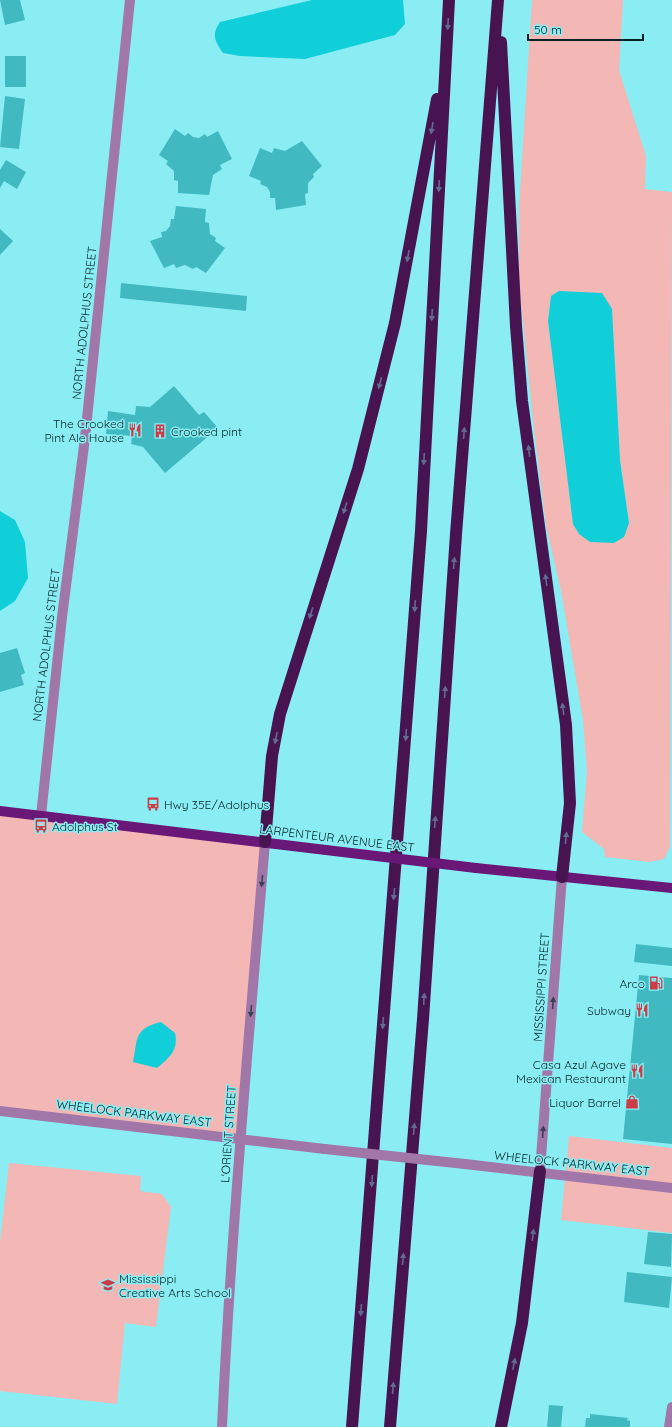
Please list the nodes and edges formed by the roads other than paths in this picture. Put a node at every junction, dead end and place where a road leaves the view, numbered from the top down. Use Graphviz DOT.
graph roads {
  1 [pos="130,0"];
  2 [pos="449,0"];
  3 [pos="498,0"];
  4 [pos="446,49"];
  5 [pos="0,811"];
  6 [pos="41,816"];
  7 [pos="265,842"];
  8 [pos="562,877"];
  9 [pos="672,888"];
  10 [pos="0,1111"];
  11 [pos="240,1139"];
  12 [pos="540,1171"];
  13 [pos="672,1188"];
  14 [pos="672,1407"];
  15 [pos="222,1427"];
  16 [pos="352,1427"];
  17 [pos="390,1427"];
  18 [pos="500,1427"];
  19 [pos="669,1427"];
  1 -- 6 [label="street, NORTH ADOLPHUS STREET"];
  2 -- 4 [label="highway, one-way"];
  8 -- 3 [label="highway, one-way"];
  17 -- 3 [label="highway, one-way"];
  4 -- 7 [label="highway, one-way"];
  4 -- 16 [label="highway, one-way"];
  5 -- 6 [label="main road, LARPENTEUR AVENUE EAST"];
  6 -- 7 [label="main road, LARPENTEUR AVENUE EAST"];
  7 -- 8 [label="main road, LARPENTEUR AVENUE EAST, bridge"];
  7 -- 11 [label="street, L'ORIENT STREET, one-way"];
  8 -- 9 [label="main road, LARPENTEUR AVENUE EAST"];
  12 -- 8 [label="street, MISSISSIPPI STREET, one-way"];
  10 -- 11 [label="street, WHEELOCK PARKWAY EAST"];
  11 -- 12 [label="street, WHEELOCK PARKWAY EAST, bridge"];
  11 -- 15 [label="street, L'ORIENT STREET"];
  12 -- 13 [label="street, WHEELOCK PARKWAY EAST"];
  18 -- 12 [label="highway, one-way"];
  14 -- 19 [label="street"];
}
